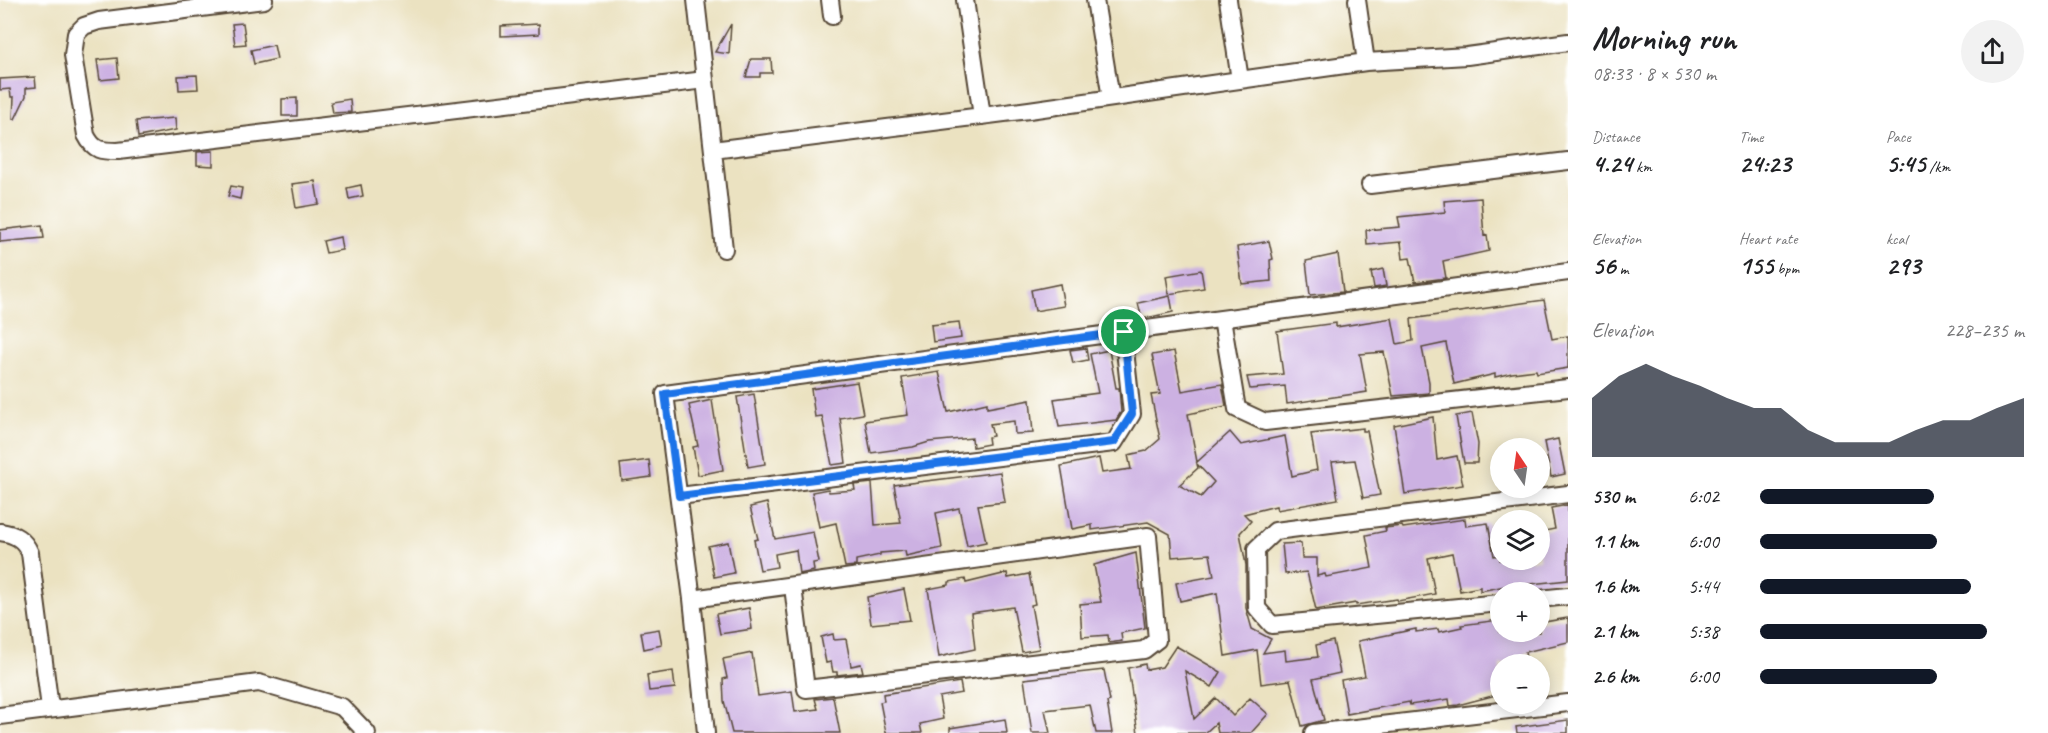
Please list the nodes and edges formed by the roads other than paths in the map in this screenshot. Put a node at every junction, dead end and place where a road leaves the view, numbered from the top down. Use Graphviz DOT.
graph roads {
  1 [pos="264,0"];
  2 [pos="696,0"];
  3 [pos="965,0"];
  4 [pos="1095,0"];
  5 [pos="1228,0"];
  6 [pos="1357,0"];
  7 [pos="1568,42"];
  8 [pos="1366,62"];
  9 [pos="705,80"];
  10 [pos="1240,80"];
  11 [pos="1111,98"];
  12 [pos="982,116"];
  13 [pos="713,150"];
  14 [pos="1568,161"];
  15 [pos="1370,185"];
  16 [pos="724,249"];
  17 [pos="1568,272"];
  18 [pos="1222,319"];
  19 [pos="1124,332"];
  20 [pos="1568,388"];
  21 [pos="1568,494"];
  22 [pos="679,496"];
  23 [pos="0,532"];
  24 [pos="793,586"];
  25 [pos="1568,596"];
  26 [pos="1550,598"];
  27 [pos="692,599"];
  28 [pos="1490,604"];
  29 [pos="1568,702"];
  30 [pos="50,708"];
  31 [pos="0,716"];
  32 [pos="368,733"];
  33 [pos="706,733"];
  34 [pos="1313,733"];
  1 -- 9 [label="street"];
  2 -- 9 [label="street"];
  3 -- 12 [label="street"];
  4 -- 11 [label="street"];
  5 -- 10 [label="street"];
  6 -- 8 [label="street"];
  7 -- 8 [label="street"];
  8 -- 10 [label="street"];
  9 -- 13 [label="street"];
  10 -- 11 [label="street"];
  11 -- 12 [label="street"];
  12 -- 13 [label="street"];
  13 -- 16 [label="street"];
  14 -- 15 [label="street"];
  17 -- 18 [label="street"];
  18 -- 19 [label="street"];
  18 -- 20 [label="street"];
  19 -- 22 [label="street"];
  19 -- 22 [label="street"];
  21 -- 28 [label="street"];
  22 -- 27 [label="street"];
  23 -- 30 [label="street"];
  24 -- 24 [label="street"];
  24 -- 27 [label="street"];
  25 -- 26 [label="street"];
  27 -- 33 [label="street"];
  29 -- 34 [label="street"];
  30 -- 31 [label="street"];
  30 -- 32 [label="street"];
}
